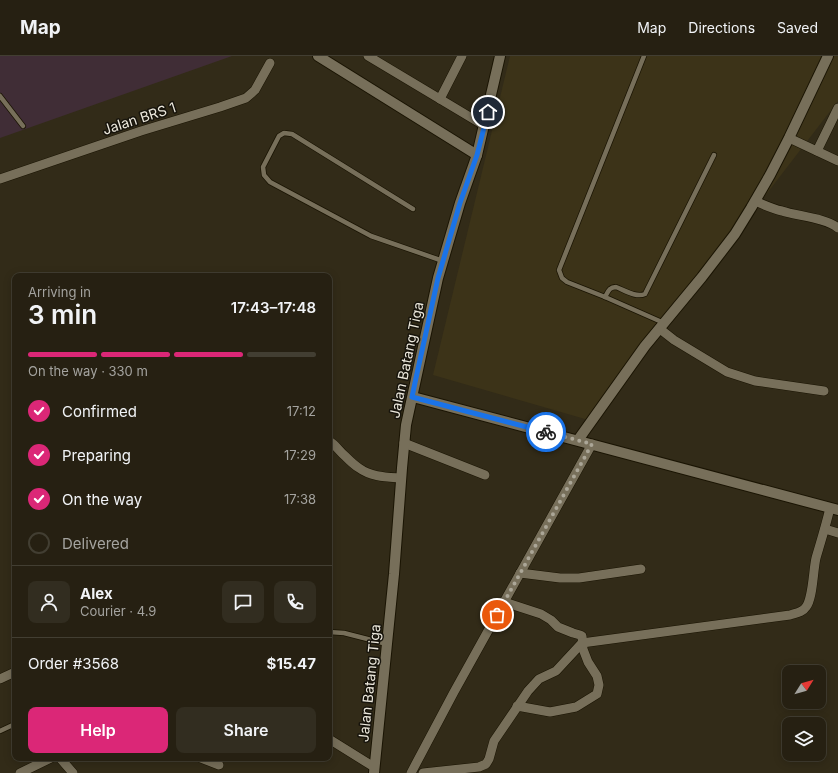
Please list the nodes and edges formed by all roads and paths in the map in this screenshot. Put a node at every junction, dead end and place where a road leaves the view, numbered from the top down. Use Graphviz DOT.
graph roads {
  1 [pos="318,56"];
  2 [pos="368,56"];
  3 [pos="462,56"];
  4 [pos="500,56"];
  5 [pos="828,56"];
  6 [pos="642,57"];
  7 [pos="379,59"];
  8 [pos="270,63"];
  9 [pos="0,96"];
  10 [pos="440,99"];
  11 [pos="838,108"];
  12 [pos="23,126"];
  13 [pos="484,126"];
  14 [pos="789,138"];
  15 [pos="817,151"];
  16 [pos="477,155"];
  17 [pos="714,155"];
  18 [pos="838,161"];
  19 [pos="0,179"];
  20 [pos="756,201"];
  21 [pos="413,209"];
  22 [pos="838,228"];
  23 [pos="443,261"];
  24 [pos="605,297"];
  25 [pos="662,326"];
  26 [pos="824,391"];
  27 [pos="412,397"];
  28 [pos="578,440"];
  29 [pos="332,443"];
  30 [pos="404,443"];
  31 [pos="592,444"];
  32 [pos="485,475"];
  33 [pos="401,478"];
  34 [pos="834,509"];
  35 [pos="825,528"];
  36 [pos="838,533"];
  37 [pos="641,569"];
  38 [pos="520,573"];
  39 [pos="504,602"];
  40 [pos="332,632"];
  41 [pos="582,642"];
  42 [pos="387,644"];
  43 [pos="12,673"];
  44 [pos="0,679"];
  45 [pos="517,706"];
  46 [pos="12,725"];
  47 [pos="0,731"];
  48 [pos="332,741"];
  49 [pos="45,761"];
  50 [pos="63,761"];
  51 [pos="209,761"];
  52 [pos="219,765"];
  53 [pos="374,770"];
  54 [pos="24,772"];
  55 [pos="73,773"];
  56 [pos="411,773"];
  57 [pos="424,773"];
  1 -- 16 [label="street"];
  2 -- 7 [label="street"];
  3 -- 10 [label="street"];
  4 -- 13 [label="street, Jalan Batang Tiga"];
  5 -- 14 [label="street"];
  6 -- 24 [label="lane"];
  7 -- 10 [label="street"];
  8 -- 19 [label="street, Jalan BRS 1"];
  9 -- 12 [label="lane"];
  10 -- 13 [label="street"];
  11 -- 15 [label="street"];
  13 -- 16 [label="street, Jalan Batang Tiga"];
  14 -- 15 [label="street"];
  14 -- 20 [label="street"];
  15 -- 18 [label="street"];
  16 -- 23 [label="street, Jalan Batang Tiga"];
  17 -- 24 [label="lane"];
  20 -- 22 [label="street"];
  20 -- 25 [label="street"];
  21 -- 23 [label="lane"];
  23 -- 27 [label="street, Jalan Batang Tiga"];
  24 -- 25 [label="lane"];
  25 -- 26 [label="street"];
  25 -- 28 [label="street"];
  27 -- 28 [label="street"];
  27 -- 30 [label="street, Jalan Batang Tiga"];
  28 -- 31 [label="street"];
  29 -- 33 [label="street"];
  30 -- 32 [label="street"];
  30 -- 33 [label="street, Jalan Batang Tiga"];
  31 -- 34 [label="street"];
  31 -- 38 [label="street"];
  33 -- 42 [label="street, Jalan Batang Tiga"];
  34 -- 35 [label="street"];
  35 -- 36 [label="street"];
  35 -- 41 [label="street"];
  37 -- 38 [label="street"];
  38 -- 39 [label="street"];
  39 -- 41 [label="street"];
  39 -- 56 [label="street"];
  40 -- 42 [label="lane"];
  41 -- 45 [label="street"];
  41 -- 45 [label="street"];
  42 -- 53 [label="street, Jalan Batang Tiga"];
  43 -- 44 [label="street"];
  45 -- 57 [label="street"];
  46 -- 47 [label="lane"];
  48 -- 53 [label="street"];
  49 -- 54 [label="street"];
  50 -- 55 [label="street"];
  51 -- 52 [label="street"];
}
